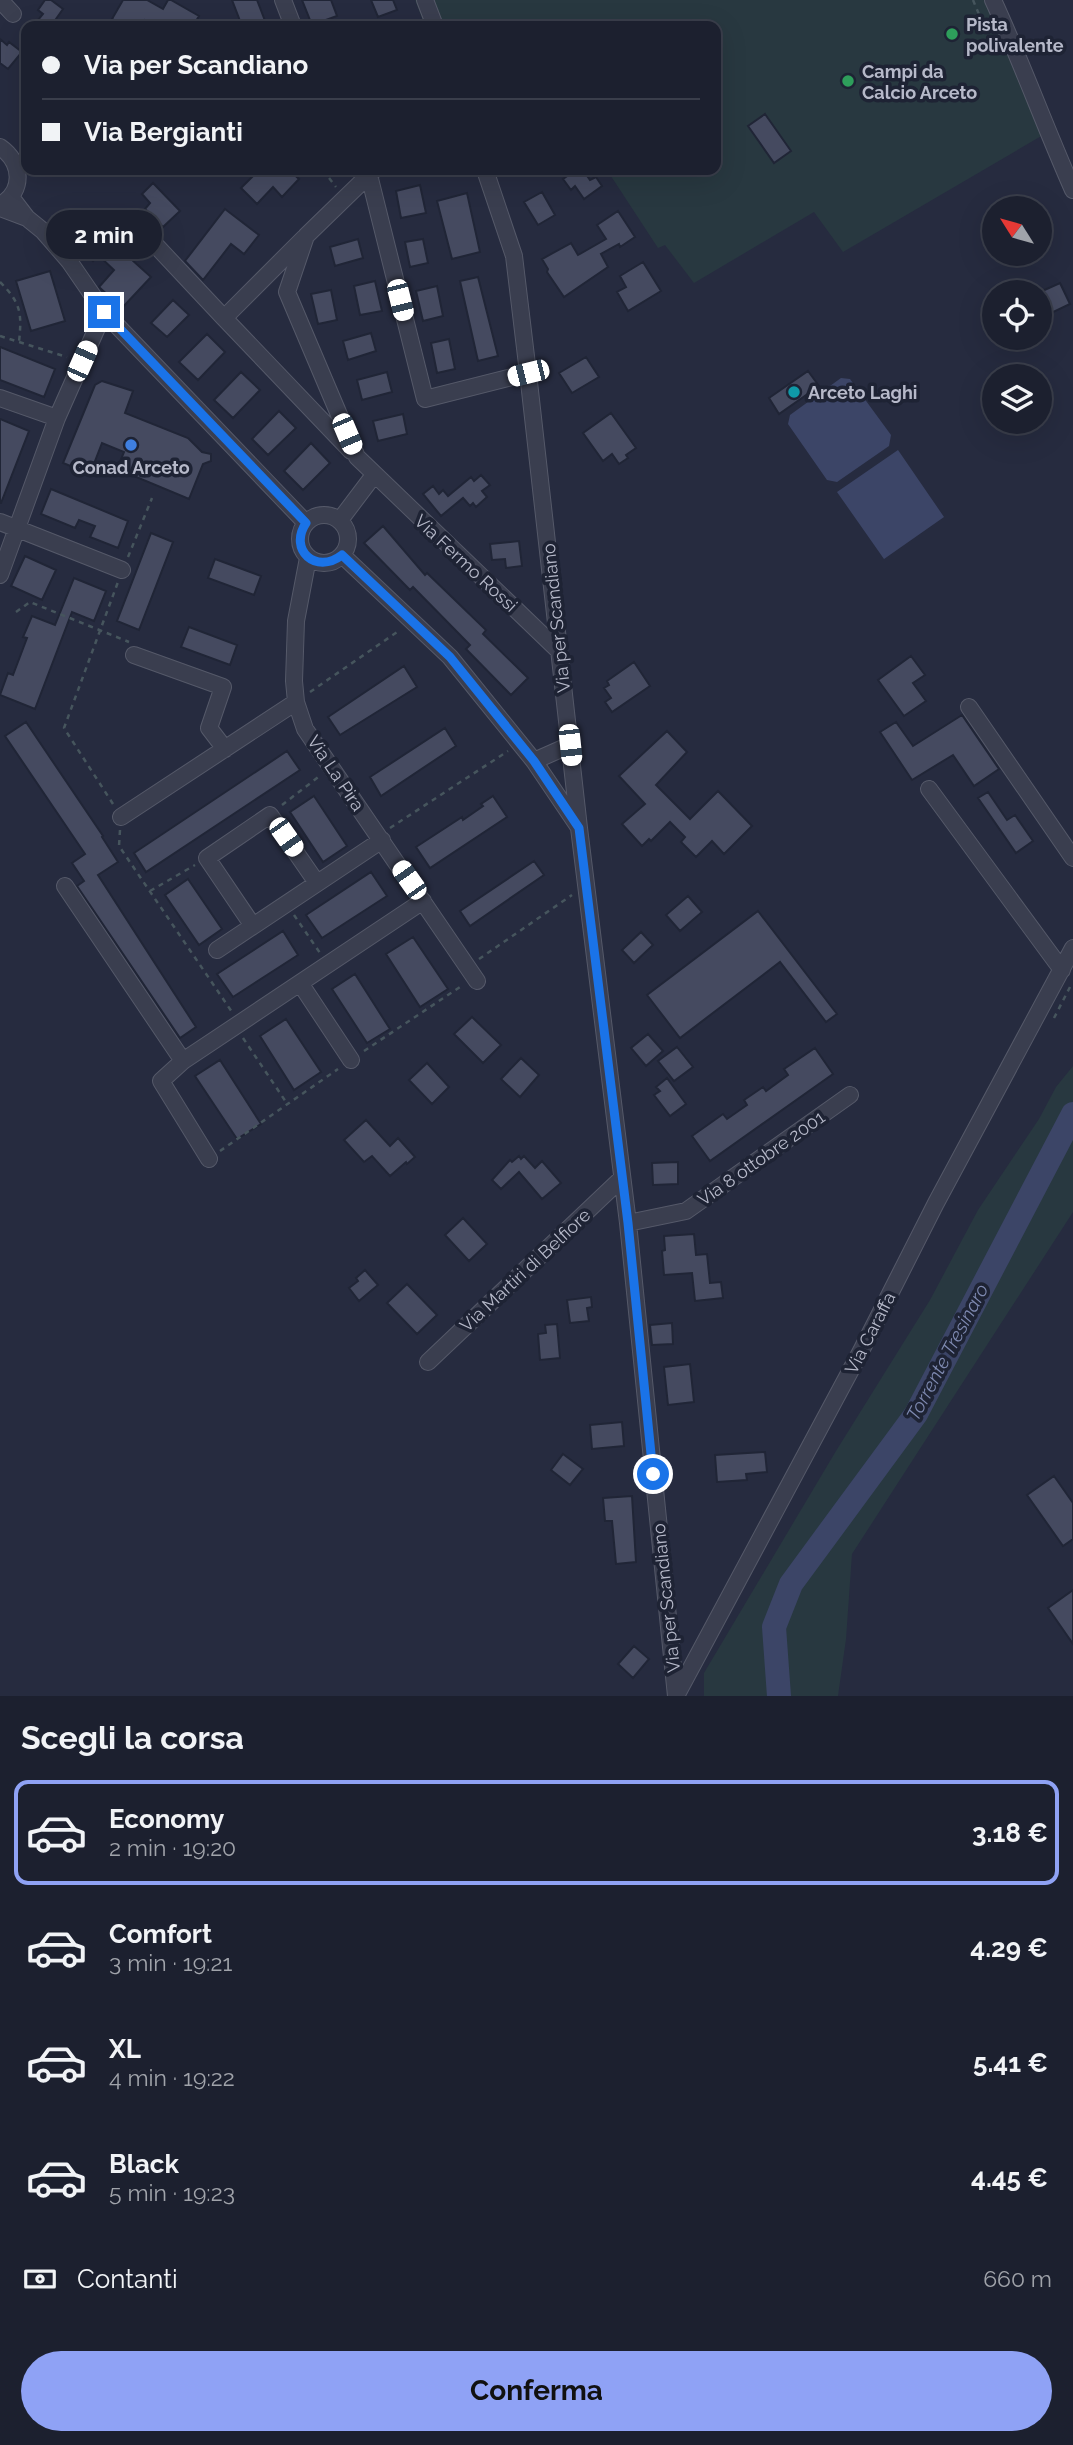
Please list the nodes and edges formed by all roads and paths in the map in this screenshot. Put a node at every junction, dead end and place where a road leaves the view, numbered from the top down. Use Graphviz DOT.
graph roads {
  1 [pos="0,0"];
  2 [pos="284,0"];
  3 [pos="425,0"];
  4 [pos="993,0"];
  5 [pos="13,14"];
  6 [pos="291,21"];
  7 [pos="433,21"];
  8 [pos="0,147"];
  9 [pos="327,175"];
  10 [pos="369,175"];
  11 [pos="373,175"];
  12 [pos="487,175"];
  13 [pos="1073,190"];
  14 [pos="345,198"];
  15 [pos="4,203"];
  16 [pos="306,236"];
  17 [pos="148,237"];
  18 [pos="0,282"];
  19 [pos="104,312"];
  20 [pos="224,318"];
  21 [pos="0,336"];
  22 [pos="19,342"];
  23 [pos="82,361"];
  24 [pos="528,373"];
  25 [pos="0,398"];
  26 [pos="57,418"];
  27 [pos="357,457"];
  28 [pos="374,475"];
  29 [pos="152,498"];
  30 [pos="340,520"];
  31 [pos="0,522"];
  32 [pos="306,523"];
  33 [pos="17,529"];
  34 [pos="342,555"];
  35 [pos="308,558"];
  36 [pos="122,570"];
  37 [pos="0,575"];
  38 [pos="16,612"];
  39 [pos="413,621"];
  40 [pos="101,630"];
  41 [pos="559,651"];
  42 [pos="134,655"];
  43 [pos="296,702"];
  44 [pos="970,707"];
  45 [pos="520,744"];
  46 [pos="570,745"];
  47 [pos="225,749"];
  48 [pos="534,761"];
  49 [pos="332,767"];
  50 [pos="929,789"];
  51 [pos="270,815"];
  52 [pos="121,817"];
  53 [pos="579,828"];
  54 [pos="380,838"];
  55 [pos="207,858"];
  56 [pos="1073,858"];
  57 [pos="317,883"];
  58 [pos="586,885"];
  59 [pos="65,886"];
  60 [pos="150,891"];
  61 [pos="423,901"];
  62 [pos="287,903"];
  63 [pos="253,926"];
  64 [pos="1073,948"];
  65 [pos="218,950"];
  66 [pos="328,964"];
  67 [pos="467,967"];
  68 [pos="1062,970"];
  69 [pos="477,981"];
  70 [pos="300,983"];
  71 [pos="237,1025"];
  72 [pos="351,1060"];
  73 [pos="183,1061"];
  74 [pos="850,1095"];
  75 [pos="288,1106"];
  76 [pos="209,1159"];
  77 [pos="622,1178"];
  78 [pos="628,1223"];
  79 [pos="428,1362"];
  80 [pos="676,1696"];
  1 -- 5 [label="street"];
  2 -- 6 [label="street"];
  3 -- 7 [label="street"];
  4 -- 13 [label="street"];
  8 -- 15 [label="street"];
  9 -- 14 [label="path"];
  10 -- 14 [label="street, Via Fermo Rossi"];
  11 -- 24 [label="street"];
  12 -- 24 [label="street, Via per Scandiano"];
  14 -- 16 [label="street, Via Fermo Rossi"];
  15 -- 19 [label="street"];
  16 -- 20 [label="street, Via Fermo Rossi"];
  16 -- 27 [label="street, Via Fermo Rossi"];
  17 -- 20 [label="street, Via Fermo Rossi"];
  18 -- 22 [label="path"];
  19 -- 23 [label="street"];
  19 -- 32 [label="street"];
  20 -- 27 [label="street, Via Fermo Rossi"];
  21 -- 22 [label="path"];
  22 -- 23 [label="path"];
  23 -- 26 [label="street"];
  24 -- 41 [label="street, Via per Scandiano"];
  25 -- 26 [label="street"];
  26 -- 33 [label="street"];
  27 -- 28 [label="street, Via Fermo Rossi"];
  28 -- 30 [label="street"];
  28 -- 41 [label="street, Via Fermo Rossi"];
  29 -- 36 [label="path"];
  30 -- 32 [label="street"];
  30 -- 34 [label="street"];
  31 -- 33 [label="street"];
  32 -- 35 [label="street"];
  33 -- 36 [label="street"];
  33 -- 37 [label="street"];
  34 -- 35 [label="street"];
  34 -- 39 [label="street"];
  35 -- 43 [label="street, Via La Pira"];
  36 -- 40 [label="path"];
  38 -- 40 [label="path"];
  39 -- 43 [label="path"];
  39 -- 45 [label="street"];
  40 -- 42 [label="path"];
  40 -- 52 [label="path"];
  41 -- 46 [label="street, Via per Scandiano"];
  42 -- 47 [label="street"];
  43 -- 47 [label="street"];
  43 -- 49 [label="street, Via La Pira"];
  44 -- 56 [label="street"];
  45 -- 48 [label="street"];
  45 -- 54 [label="path"];
  46 -- 48 [label="street"];
  46 -- 53 [label="street, Via per Scandiano"];
  47 -- 52 [label="street"];
  48 -- 53 [label="street"];
  49 -- 51 [label="path"];
  49 -- 54 [label="street, Via La Pira"];
  50 -- 68 [label="street"];
  51 -- 55 [label="street"];
  51 -- 57 [label="street"];
  52 -- 60 [label="path"];
  53 -- 58 [label="street, Via per Scandiano"];
  54 -- 57 [label="street"];
  54 -- 61 [label="street, Via La Pira"];
  55 -- 60 [label="path"];
  55 -- 63 [label="street"];
  57 -- 62 [label="street"];
  58 -- 67 [label="path"];
  58 -- 77 [label="street, Via per Scandiano"];
  59 -- 73 [label="street"];
  60 -- 71 [label="path"];
  61 -- 66 [label="street"];
  61 -- 67 [label="street, Via La Pira"];
  62 -- 63 [label="street"];
  62 -- 66 [label="path"];
  63 -- 65 [label="street"];
  64 -- 68 [label="street, Via Caraffa"];
  66 -- 70 [label="street"];
  67 -- 69 [label="street, Via La Pira"];
  68 -- 80 [label="street, Via Caraffa"];
  70 -- 71 [label="street"];
  70 -- 72 [label="street"];
  71 -- 73 [label="street"];
  71 -- 75 [label="path"];
  73 -- 76 [label="street"];
  74 -- 78 [label="street, Via 8 ottobre 2001"];
  77 -- 78 [label="street, Via per Scandiano"];
  77 -- 79 [label="street, Via Martiri di Belfiore"];
  78 -- 80 [label="street, Via per Scandiano"];
}
